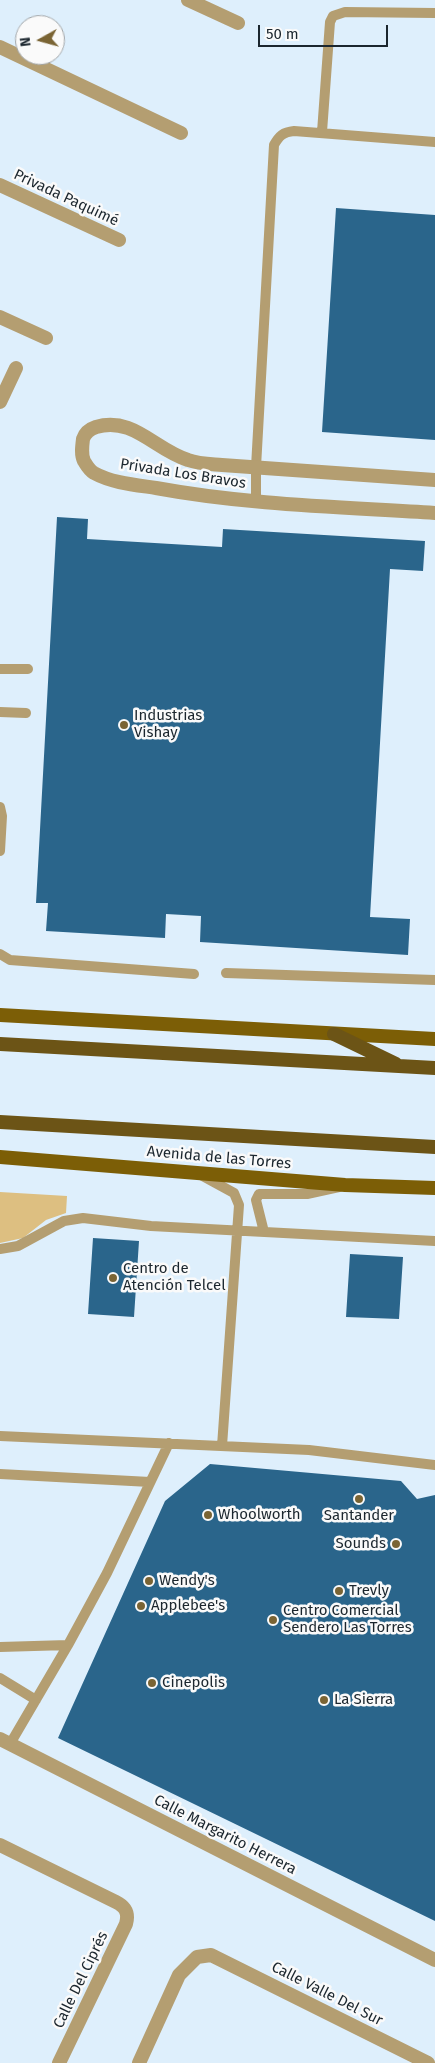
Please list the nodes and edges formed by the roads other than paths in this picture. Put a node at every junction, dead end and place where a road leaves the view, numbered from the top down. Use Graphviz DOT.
graph roads {
  1 [pos="188,0"];
  2 [pos="435,12"];
  3 [pos="238,23"];
  4 [pos="0,47"];
  5 [pos="181,132"];
  6 [pos="322,132"];
  7 [pos="435,142"];
  8 [pos="0,185"];
  9 [pos="119,240"];
  10 [pos="0,317"];
  11 [pos="46,338"];
  12 [pos="16,368"];
  13 [pos="0,402"];
  14 [pos="256,467"];
  15 [pos="435,480"];
  16 [pos="256,502"];
  17 [pos="435,513"];
  18 [pos="0,669"];
  19 [pos="28,669"];
  20 [pos="0,712"];
  21 [pos="26,713"];
  22 [pos="0,807"];
  23 [pos="0,851"];
  24 [pos="0,954"];
  25 [pos="226,973"];
  26 [pos="194,974"];
  27 [pos="435,980"];
  28 [pos="0,1015"];
  29 [pos="334,1034"];
  30 [pos="435,1039"];
  31 [pos="0,1044"];
  32 [pos="402,1066"];
  33 [pos="435,1068"];
  34 [pos="0,1122"];
  35 [pos="435,1147"];
  36 [pos="0,1157"];
  37 [pos="196,1172"];
  38 [pos="345,1185"];
  39 [pos="435,1188"];
  40 [pos="238,1230"];
  41 [pos="264,1232"];
  42 [pos="435,1241"];
  43 [pos="0,1249"];
  44 [pos="0,1436"];
  45 [pos="169,1443"];
  46 [pos="222,1446"];
  47 [pos="435,1464"];
  48 [pos="0,1474"];
  49 [pos="150,1482"];
  50 [pos="68,1646"];
  51 [pos="0,1647"];
  52 [pos="0,1678"];
  53 [pos="36,1700"];
  54 [pos="5,1742"];
  55 [pos="0,1845"];
  56 [pos="435,1960"];
  57 [pos="59,2063"];
  58 [pos="139,2063"];
  59 [pos="428,2063"];
  1 -- 3 [label="street"];
  2 -- 6 [label="lane"];
  4 -- 5 [label="street"];
  6 -- 7 [label="lane"];
  6 -- 14 [label="lane"];
  8 -- 9 [label="street, Privada Paquimé"];
  10 -- 11 [label="street"];
  12 -- 13 [label="street"];
  14 -- 15 [label="street, Privada Los Bravos"];
  14 -- 16 [label="lane"];
  14 -- 16 [label="street, Privada Los Bravos"];
  16 -- 17 [label="street, Privada Los Bravos"];
  18 -- 19 [label="lane"];
  20 -- 21 [label="lane"];
  22 -- 23 [label="lane"];
  24 -- 26 [label="lane"];
  25 -- 27 [label="lane"];
  28 -- 29 [label="main road"];
  29 -- 30 [label="main road"];
  29 -- 32 [label="highway"];
  31 -- 32 [label="highway"];
  32 -- 33 [label="highway"];
  34 -- 35 [label="highway, Avenida de las Torres"];
  36 -- 37 [label="main road, Avenida de las Torres"];
  37 -- 38 [label="main road, Avenida de las Torres"];
  37 -- 40 [label="lane"];
  38 -- 39 [label="main road, Avenida de las Torres"];
  38 -- 41 [label="lane"];
  40 -- 41 [label="lane"];
  40 -- 43 [label="lane"];
  40 -- 46 [label="lane"];
  41 -- 42 [label="lane"];
  44 -- 45 [label="lane"];
  45 -- 46 [label="lane"];
  45 -- 49 [label="lane"];
  46 -- 47 [label="lane"];
  48 -- 49 [label="lane"];
  49 -- 50 [label="lane"];
  50 -- 51 [label="lane"];
  50 -- 53 [label="lane"];
  52 -- 53 [label="lane"];
  53 -- 54 [label="lane"];
  54 -- 56 [label="street, Calle Margarito Herrera"];
  55 -- 57 [label="street, Calle Del Ciprés"];
  58 -- 59 [label="street, Calle Valle Del Sur"];
}
